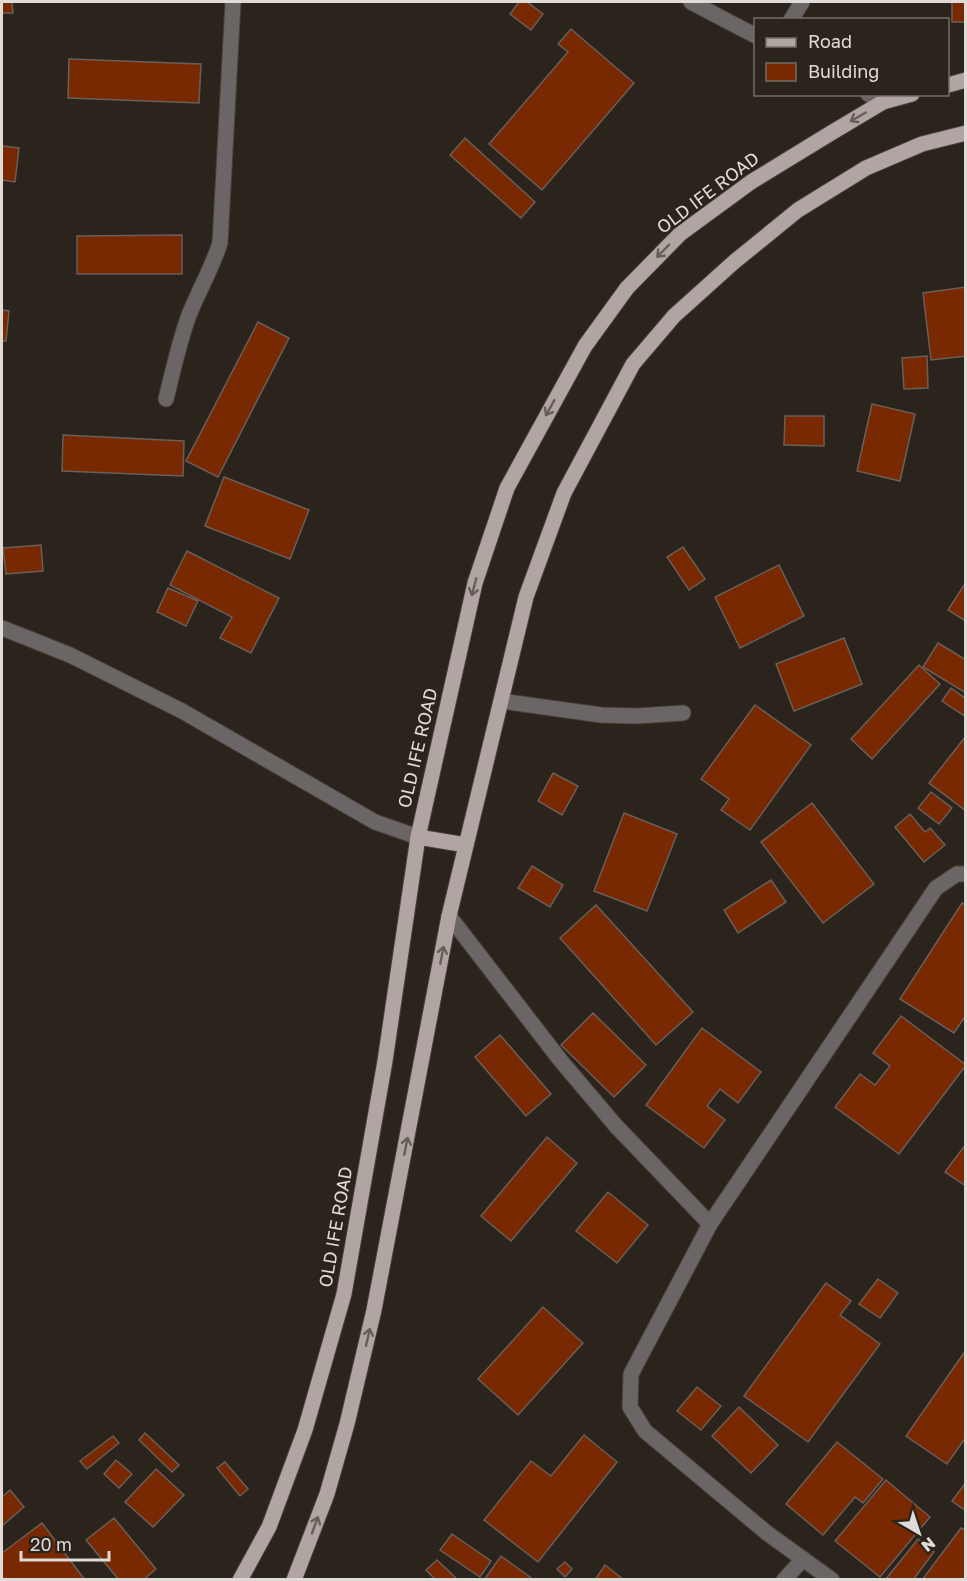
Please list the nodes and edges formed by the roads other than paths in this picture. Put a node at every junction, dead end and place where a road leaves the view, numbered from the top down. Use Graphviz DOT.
graph roads {
  1 [pos="233,2"];
  2 [pos="691,2"];
  3 [pos="802,2"];
  4 [pos="792,18"];
  5 [pos="754,35"];
  6 [pos="966,80"];
  7 [pos="949,85"];
  8 [pos="872,96"];
  9 [pos="905,96"];
  10 [pos="883,102"];
  11 [pos="966,134"];
  12 [pos="166,399"];
  13 [pos="2,628"];
  14 [pos="501,701"];
  15 [pos="683,713"];
  16 [pos="418,837"];
  17 [pos="466,845"];
  18 [pos="966,874"];
  19 [pos="449,916"];
  20 [pos="710,1224"];
  21 [pos="803,1559"];
  22 [pos="298,1577"];
  23 [pos="240,1580"];
  24 [pos="784,1580"];
  25 [pos="832,1580"];
  1 -- 12 [label="street"];
  2 -- 5 [label="street"];
  3 -- 4 [label="street"];
  6 -- 7 [label="main road"];
  8 -- 10 [label="street"];
  9 -- 10 [label="main road, OLD IFE ROAD"];
  10 -- 16 [label="main road, OLD IFE ROAD, one-way"];
  11 -- 14 [label="main road"];
  13 -- 16 [label="street"];
  14 -- 15 [label="street"];
  14 -- 17 [label="main road"];
  16 -- 17 [label="main road"];
  16 -- 23 [label="main road, OLD IFE ROAD"];
  17 -- 19 [label="main road"];
  18 -- 20 [label="street"];
  19 -- 20 [label="street"];
  22 -- 19 [label="main road, one-way"];
  20 -- 21 [label="street"];
  21 -- 24 [label="street"];
  21 -- 25 [label="street"];
}
